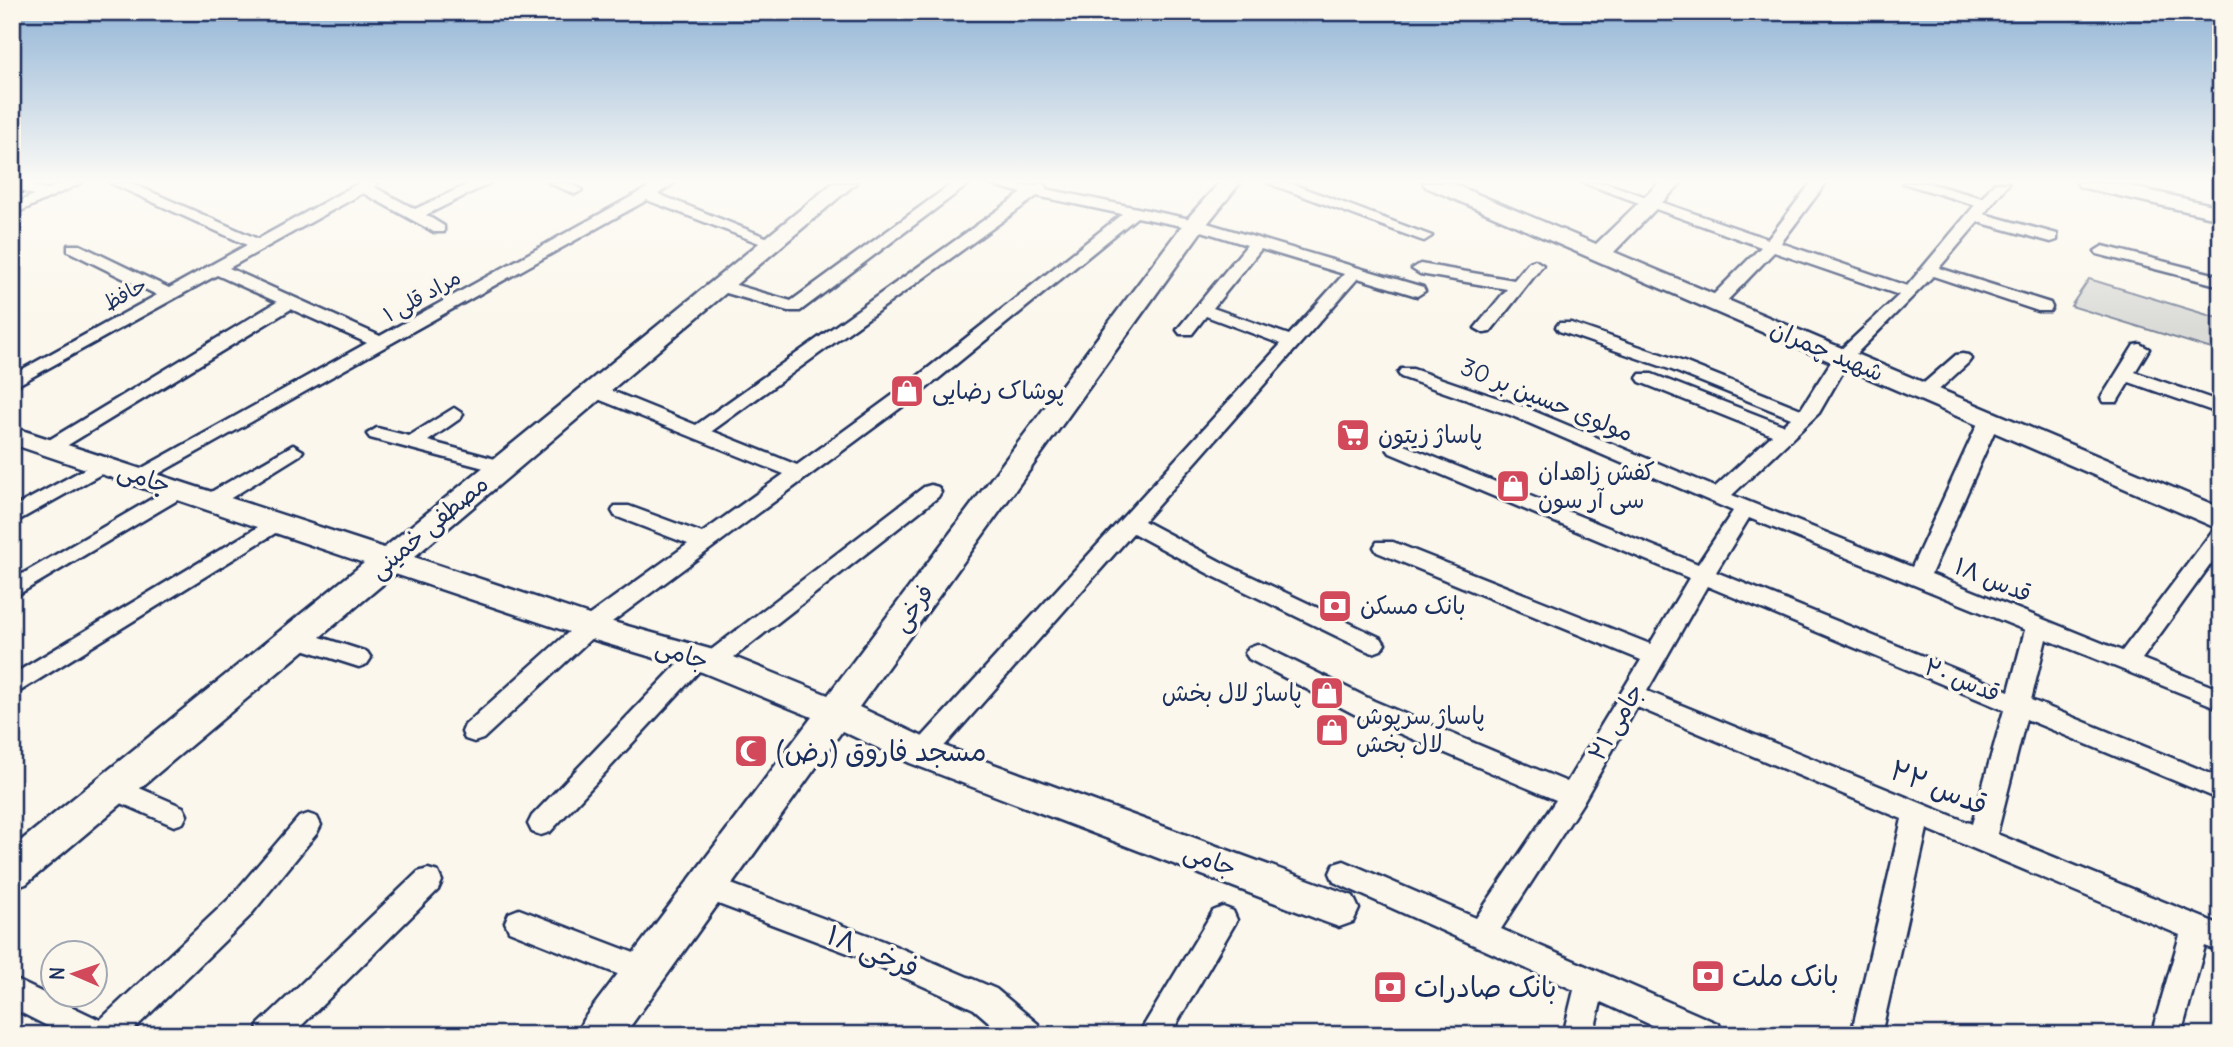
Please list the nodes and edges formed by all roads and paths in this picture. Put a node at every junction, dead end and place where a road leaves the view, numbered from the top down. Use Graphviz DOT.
graph roads {
  1 [pos="229,232"];
  2 [pos="283,232"];
  3 [pos="580,232"];
  4 [pos="744,232"];
  5 [pos="787,232"];
  6 [pos="896,232"];
  7 [pos="976,232"];
  8 [pos="1108,232"];
  9 [pos="1190,232"];
  10 [pos="1219,232"];
  11 [pos="1412,232"];
  12 [pos="1547,232"];
  13 [pos="1621,232"];
  14 [pos="1727,232"];
  15 [pos="1782,232"];
  16 [pos="1961,232"];
  17 [pos="2037,232"];
  18 [pos="1424,236"];
  19 [pos="2051,237"];
  20 [pos="773,243"];
  21 [pos="1257,243"];
  22 [pos="259,245"];
  23 [pos="1770,247"];
  24 [pos="74,248"];
  25 [pos="2103,251"];
  26 [pos="1599,254"];
  27 [pos="1535,265"];
  28 [pos="217,269"];
  29 [pos="1420,269"];
  30 [pos="1929,270"];
  31 [pos="1355,272"];
  32 [pos="2221,281"];
  33 [pos="722,286"];
  34 [pos="1517,286"];
  35 [pos="1417,291"];
  36 [pos="1910,293"];
  37 [pos="170,295"];
  38 [pos="290,302"];
  39 [pos="1715,303"];
  40 [pos="2044,307"];
  41 [pos="1204,310"];
  42 [pos="1564,327"];
  43 [pos="1484,328"];
  44 [pos="1186,330"];
  45 [pos="1293,342"];
  46 [pos="381,343"];
  47 [pos="2140,349"];
  48 [pos="1842,358"];
  49 [pos="1962,359"];
  50 [pos="1407,373"];
  51 [pos="2125,374"];
  52 [pos="1646,378"];
  53 [pos="12,383"];
  54 [pos="595,391"];
  55 [pos="1924,393"];
  56 [pos="2110,398"];
  57 [pos="2221,408"];
  58 [pos="454,414"];
  59 [pos="1802,416"];
  60 [pos="1989,421"];
  61 [pos="698,432"];
  62 [pos="377,434"];
  63 [pos="1787,434"];
  64 [pos="12,435"];
  65 [pos="413,443"];
  66 [pos="51,447"];
  67 [pos="1398,449"];
  68 [pos="293,451"];
  69 [pos="103,465"];
  70 [pos="503,467"];
  71 [pos="799,472"];
  72 [pos="142,477"];
  73 [pos="179,490"];
  74 [pos="932,492"];
  75 [pos="1718,496"];
  76 [pos="211,500"];
  77 [pos="1745,508"];
  78 [pos="622,511"];
  79 [pos="12,517"];
  80 [pos="2221,520"];
  81 [pos="278,523"];
  82 [pos="1131,523"];
  83 [pos="2221,534"];
  84 [pos="705,542"];
  85 [pos="1385,547"];
  86 [pos="390,560"];
  87 [pos="1703,574"];
  88 [pos="1918,578"];
  89 [pos="12,590"];
  90 [pos="2038,626"];
  91 [pos="589,627"];
  92 [pos="295,638"];
  93 [pos="1373,644"];
  94 [pos="1257,653"];
  95 [pos="1655,656"];
  96 [pos="359,658"];
  97 [pos="705,659"];
  98 [pos="2127,662"];
  99 [pos="12,687"];
  100 [pos="1632,695"];
  101 [pos="2221,700"];
  102 [pos="2018,703"];
  103 [pos="836,712"];
  104 [pos="474,732"];
  105 [pos="923,753"];
  106 [pos="114,788"];
  107 [pos="2221,789"];
  108 [pos="1573,796"];
  109 [pos="1917,812"];
  110 [pos="174,815"];
  111 [pos="541,824"];
  112 [pos="308,825"];
  113 [pos="1982,838"];
  114 [pos="12,872"];
  115 [pos="1344,873"];
  116 [pos="428,881"];
  117 [pos="707,887"];
  118 [pos="1339,909"];
  119 [pos="1223,920"];
  120 [pos="519,922"];
  121 [pos="1482,933"];
  122 [pos="2208,934"];
  123 [pos="645,971"];
  124 [pos="1591,982"];
  125 [pos="12,992"];
  126 [pos="97,1035"];
  127 [pos="106,1035"];
  128 [pos="270,1035"];
  129 [pos="598,1035"];
  130 [pos="1027,1035"];
  131 [pos="1153,1035"];
  132 [pos="1578,1035"];
  133 [pos="1708,1035"];
  134 [pos="1866,1035"];
  135 [pos="2166,1035"];
  1 -- 22 [label="street"];
  2 -- 22 [label="street, حافظ"];
  3 -- 46 [label="street, مراد قلی ۱"];
  4 -- 20 [label="street"];
  5 -- 20 [label="street, مصطفی خمینی"];
  6 -- 33 [label="street"];
  7 -- 61 [label="street"];
  8 -- 71 [label="street"];
  9 -- 103 [label="street, فرخی"];
  10 -- 21 [label="street"];
  11 -- 18 [label="street"];
  12 -- 26 [label="street, شهید چمران"];
  13 -- 26 [label="street"];
  14 -- 23 [label="street"];
  15 -- 23 [label="street"];
  16 -- 30 [label="street"];
  17 -- 19 [label="street"];
  20 -- 33 [label="street, مصطفی خمینی"];
  21 -- 31 [label="street"];
  21 -- 41 [label="street"];
  22 -- 28 [label="street, حافظ"];
  23 -- 36 [label="street"];
  23 -- 39 [label="street"];
  24 -- 37 [label="street"];
  25 -- 32 [label="street"];
  26 -- 39 [label="street, شهید چمران"];
  27 -- 34 [label="street"];
  28 -- 37 [label="street, حافظ"];
  28 -- 38 [label="street"];
  29 -- 34 [label="street"];
  30 -- 36 [label="street"];
  30 -- 40 [label="street"];
  31 -- 35 [label="street"];
  31 -- 45 [label="street"];
  33 -- 54 [label="street, مصطفی خمینی"];
  34 -- 43 [label="street"];
  36 -- 48 [label="street"];
  37 -- 53 [label="street, حافظ"];
  38 -- 46 [label="street"];
  38 -- 66 [label="street"];
  39 -- 48 [label="street, شهید چمران"];
  41 -- 44 [label="street"];
  41 -- 45 [label="street"];
  42 -- 59 [label="street"];
  45 -- 82 [label="street"];
  46 -- 72 [label="street, مراد قلی ۱"];
  47 -- 51 [label="street"];
  48 -- 55 [label="street, شهید چمران"];
  48 -- 59 [label="street"];
  49 -- 55 [label="street"];
  50 -- 75 [label="street, مولوی حسین بر 30"];
  51 -- 56 [label="street"];
  51 -- 57 [label="street"];
  52 -- 63 [label="street"];
  54 -- 61 [label="street"];
  54 -- 70 [label="street, مصطفی خمینی"];
  55 -- 60 [label="street, شهید چمران"];
  58 -- 65 [label="street"];
  59 -- 63 [label="street"];
  60 -- 80 [label="street, شهید چمران"];
  60 -- 88 [label="street"];
  61 -- 71 [label="street"];
  62 -- 65 [label="street"];
  63 -- 75 [label="street"];
  64 -- 66 [label="street, جامی"];
  65 -- 70 [label="street"];
  66 -- 69 [label="street, جامی"];
  67 -- 87 [label="street, قدس ۲۰"];
  68 -- 76 [label="street"];
  69 -- 72 [label="street, جامی"];
  69 -- 79 [label="street"];
  70 -- 86 [label="street, مصطفی خمینی"];
  71 -- 84 [label="street"];
  72 -- 73 [label="street, جامی"];
  73 -- 76 [label="street, جامی"];
  73 -- 89 [label="street"];
  74 -- 97 [label="street"];
  75 -- 77 [label="street, مولوی حسین بر 30"];
  76 -- 81 [label="street, جامی"];
  77 -- 87 [label="street, جامی ۲۱"];
  77 -- 88 [label="street, قدس ۱۸"];
  78 -- 84 [label="street"];
  81 -- 86 [label="street, جامی"];
  81 -- 99 [label="street"];
  82 -- 93 [label="street"];
  82 -- 105 [label="street"];
  83 -- 98 [label="street"];
  84 -- 91 [label="street"];
  85 -- 95 [label="street"];
  86 -- 91 [label="street, جامی"];
  86 -- 92 [label="street, مصطفی خمینی"];
  87 -- 95 [label="street, جامی ۲۱"];
  87 -- 102 [label="street, قدس ۲۰"];
  88 -- 90 [label="street, قدس ۱۸"];
  90 -- 98 [label="street, قدس ۱۸"];
  90 -- 102 [label="street"];
  91 -- 97 [label="street, جامی"];
  91 -- 104 [label="street"];
  92 -- 96 [label="street"];
  92 -- 106 [label="street, مصطفی خمینی"];
  94 -- 108 [label="street"];
  95 -- 100 [label="street, جامی ۲۱"];
  97 -- 103 [label="street, جامی"];
  97 -- 111 [label="street"];
  98 -- 101 [label="street, قدس ۱۸"];
  100 -- 108 [label="street, جامی ۲۱"];
  100 -- 109 [label="street, قدس ۲۲"];
  102 -- 107 [label="street, قدس ۲۰"];
  102 -- 113 [label="street"];
  103 -- 105 [label="street, جامی"];
  103 -- 117 [label="street, فرخی"];
  105 -- 118 [label="street, جامی"];
  106 -- 110 [label="street"];
  106 -- 114 [label="street, مصطفی خمینی"];
  108 -- 121 [label="street, جامی ۲۱"];
  109 -- 113 [label="street, قدس ۲۲"];
  109 -- 134 [label="street"];
  112 -- 127 [label="street"];
  113 -- 122 [label="street, قدس ۲۲"];
  115 -- 121 [label="street"];
  116 -- 128 [label="street"];
  117 -- 123 [label="street, فرخی"];
  117 -- 130 [label="street, فرخی ۱۸"];
  119 -- 131 [label="street"];
  120 -- 123 [label="street"];
  121 -- 124 [label="street"];
  122 -- 135 [label="street"];
  123 -- 129 [label="street, فرخی"];
  124 -- 132 [label="street"];
  124 -- 133 [label="street"];
  125 -- 126 [label="street"];
}
